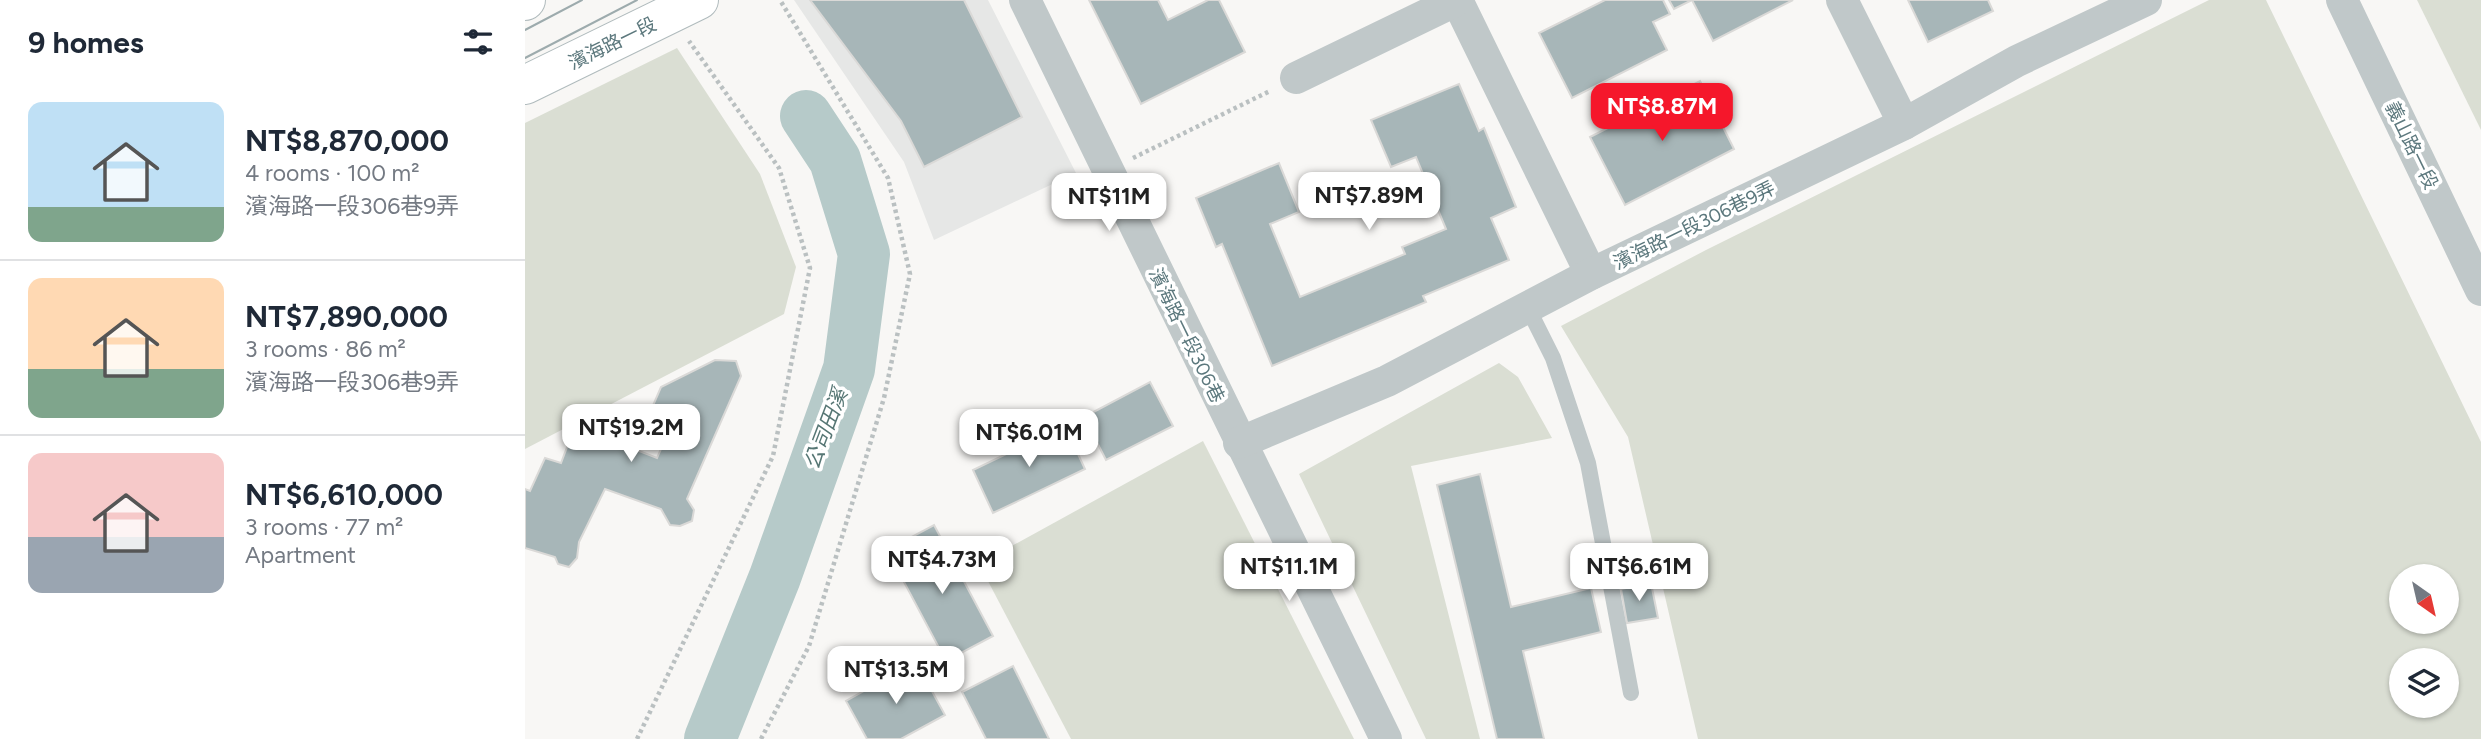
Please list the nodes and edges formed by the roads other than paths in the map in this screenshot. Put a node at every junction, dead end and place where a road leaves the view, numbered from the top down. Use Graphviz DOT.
graph roads {
  1 [pos="1025,0"];
  2 [pos="1457,0"];
  3 [pos="1842,0"];
  4 [pos="2146,0"];
  5 [pos="2342,0"];
  6 [pos="685,7"];
  7 [pos="1296,78"];
  8 [pos="525,85"];
  9 [pos="1904,124"];
  10 [pos="1591,274"];
  11 [pos="2481,290"];
  12 [pos="1528,308"];
  13 [pos="1239,443"];
  14 [pos="1630,693"];
  15 [pos="1386,739"];
  1 -- 13 [label="street, 濱海路一段306巷"];
  2 -- 7 [label="street"];
  2 -- 10 [label="street"];
  3 -- 9 [label="street"];
  4 -- 9 [label="street, 濱海路一段306巷9弄"];
  5 -- 11 [label="street, 義山路一段"];
  6 -- 8 [label="street, 濱海路一段"];
  9 -- 10 [label="street, 濱海路一段306巷9弄"];
  10 -- 12 [label="street, 濱海路一段306巷9弄"];
  12 -- 13 [label="street, 濱海路一段306巷9弄"];
  12 -- 14 [label="lane"];
  13 -- 15 [label="street, 濱海路一段306巷"];
}
